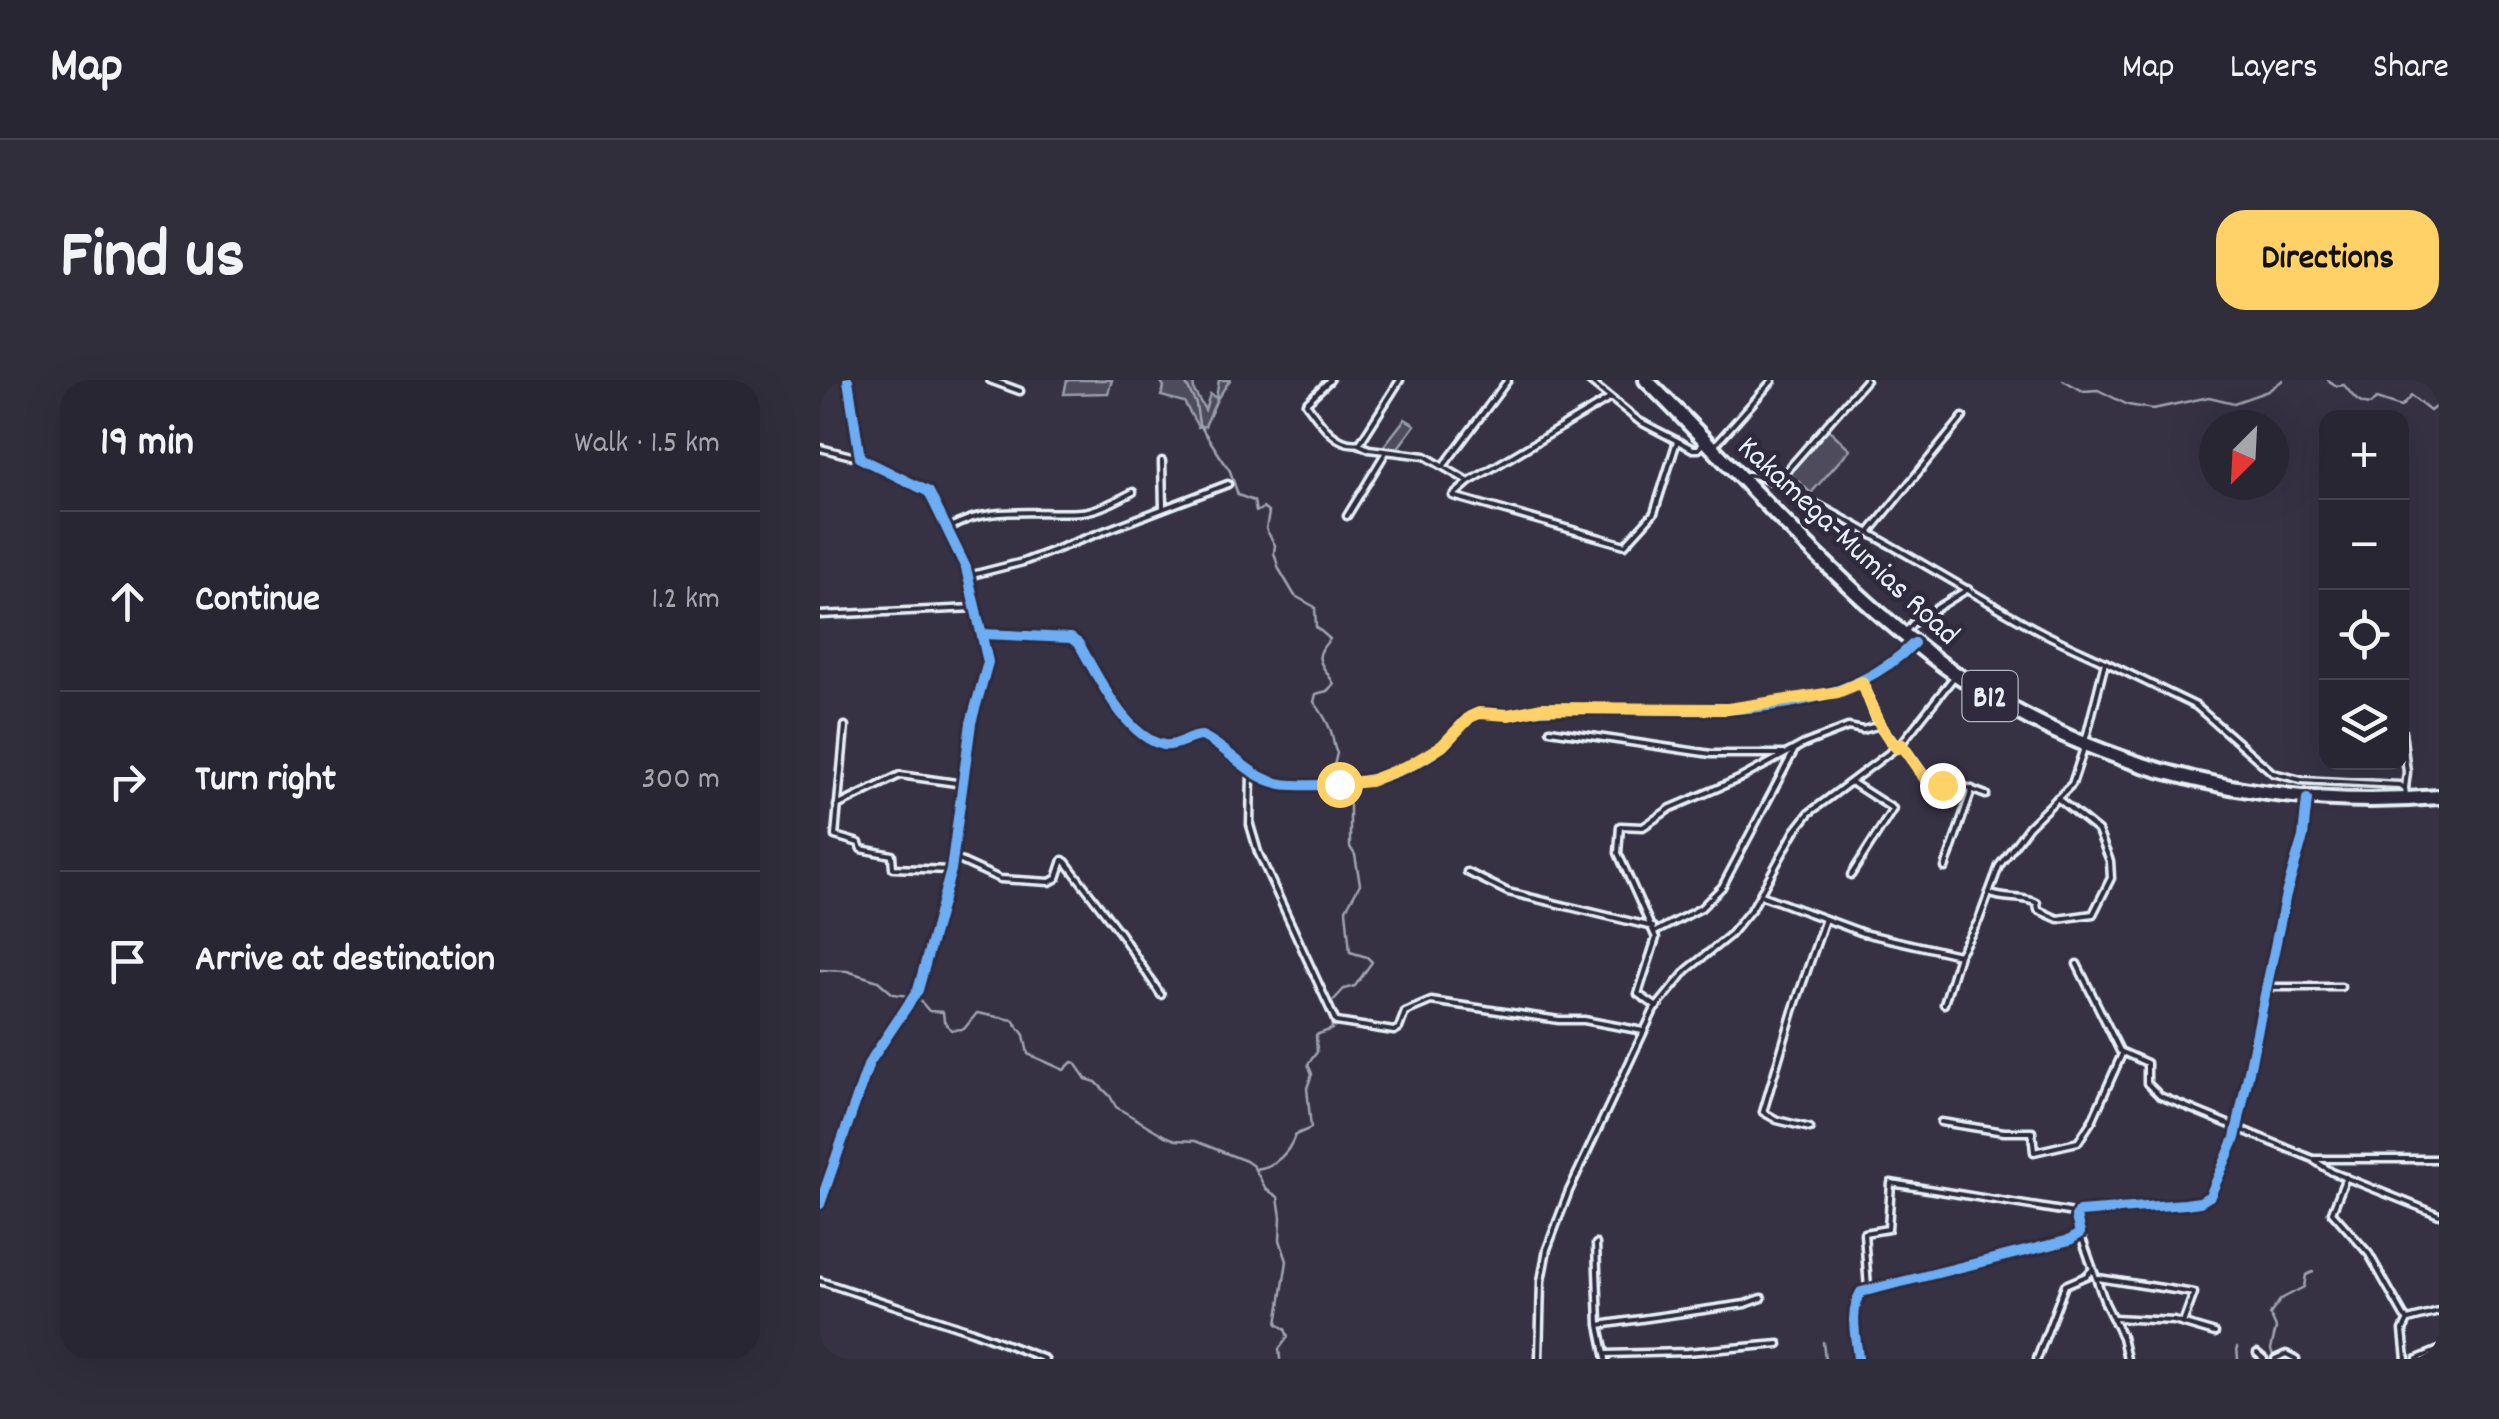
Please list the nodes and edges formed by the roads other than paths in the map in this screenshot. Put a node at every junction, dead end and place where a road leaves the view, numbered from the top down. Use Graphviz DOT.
graph roads {
  1 [pos="848,380"];
  2 [pos="990,380"];
  3 [pos="1330,380"];
  4 [pos="1400,380"];
  5 [pos="1508,380"];
  6 [pos="1588,380"];
  7 [pos="1646,380"];
  8 [pos="1772,380"];
  9 [pos="1866,380"];
  10 [pos="1020,390"];
  11 [pos="1609,399"];
  12 [pos="1963,417"];
  13 [pos="1677,441"];
  14 [pos="1358,444"];
  15 [pos="1708,444"];
  16 [pos="820,448"];
  17 [pos="1386,452"];
  18 [pos="858,454"];
  19 [pos="1162,461"];
  20 [pos="1444,465"];
  21 [pos="1743,478"];
  22 [pos="1469,482"];
  23 [pos="1776,483"];
  24 [pos="1228,484"];
  25 [pos="1133,492"];
  26 [pos="1163,508"];
  27 [pos="1347,516"];
  28 [pos="948,529"];
  29 [pos="1868,534"];
  30 [pos="968,576"];
  31 [pos="1968,589"];
  32 [pos="976,608"];
  33 [pos="820,615"];
  34 [pos="983,634"];
  35 [pos="1909,639"];
  36 [pos="2105,662"];
  37 [pos="1956,674"];
  38 [pos="1862,682"];
  39 [pos="1880,725"];
  40 [pos="845,726"];
  41 [pos="1550,730"];
  42 [pos="2085,744"];
  43 [pos="1899,746"];
  44 [pos="1791,752"];
  45 [pos="2407,770"];
  46 [pos="1251,772"];
  47 [pos="1850,782"];
  48 [pos="963,784"];
  49 [pos="1972,789"];
  50 [pos="2406,794"];
  51 [pos="1986,795"];
  52 [pos="2439,797"];
  53 [pos="2057,798"];
  54 [pos="2306,799"];
  55 [pos="837,806"];
  56 [pos="954,858"];
  57 [pos="1945,868"];
  58 [pos="952,870"];
  59 [pos="1467,872"];
  60 [pos="1852,875"];
  61 [pos="1988,893"];
  62 [pos="1761,895"];
  63 [pos="1825,919"];
  64 [pos="1654,930"];
  65 [pos="1959,956"];
  66 [pos="2077,964"];
  67 [pos="2267,987"];
  68 [pos="2341,987"];
  69 [pos="1161,996"];
  70 [pos="1944,1004"];
  71 [pos="1657,1006"];
  72 [pos="1643,1031"];
  73 [pos="2122,1054"];
  74 [pos="1942,1122"];
  75 [pos="2237,1126"];
  76 [pos="1810,1128"];
  77 [pos="2313,1159"];
  78 [pos="2439,1160"];
  79 [pos="2346,1178"];
  80 [pos="820,1204"];
  81 [pos="2077,1214"];
  82 [pos="2439,1215"];
  83 [pos="2080,1233"];
  84 [pos="1596,1244"];
  85 [pos="2092,1270"];
  86 [pos="2095,1278"];
  87 [pos="820,1281"];
  88 [pos="1868,1289"];
  89 [pos="1762,1298"];
  90 [pos="2439,1312"];
  91 [pos="2113,1318"];
  92 [pos="2408,1320"];
  93 [pos="2183,1324"];
  94 [pos="1599,1325"];
  95 [pos="2215,1333"];
  96 [pos="1779,1344"];
  97 [pos="2439,1350"];
  98 [pos="2257,1353"];
  99 [pos="1606,1357"];
  100 [pos="1045,1359"];
  101 [pos="1539,1359"];
  102 [pos="1858,1359"];
  103 [pos="2037,1359"];
  104 [pos="2127,1359"];
  105 [pos="2264,1359"];
  106 [pos="2275,1359"];
  107 [pos="2296,1359"];
  108 [pos="2406,1359"];
  109 [pos="2416,1359"];
  1 -- 18 [label="street"];
  2 -- 10 [label="street"];
  3 -- 14 [label="street"];
  4 -- 14 [label="street"];
  5 -- 20 [label="street"];
  6 -- 11 [label="street"];
  7 -- 15 [label="highway, Kakamega-Mumias Road / B12"];
  8 -- 15 [label="street"];
  9 -- 23 [label="street"];
  11 -- 13 [label="street"];
  11 -- 22 [label="street"];
  12 -- 29 [label="street"];
  13 -- 15 [label="street"];
  13 -- 22 [label="street"];
  14 -- 17 [label="street"];
  15 -- 21 [label="highway, Kakamega-Mumias Road / B12"];
  16 -- 18 [label="street"];
  17 -- 20 [label="street"];
  17 -- 27 [label="street"];
  18 -- 28 [label="street"];
  19 -- 26 [label="street"];
  20 -- 22 [label="street"];
  21 -- 23 [label="street"];
  21 -- 35 [label="highway, Kakamega-Mumias Road / B12"];
  23 -- 29 [label="street"];
  24 -- 26 [label="street"];
  25 -- 28 [label="street"];
  26 -- 30 [label="street"];
  28 -- 30 [label="street"];
  29 -- 31 [label="street"];
  30 -- 32 [label="street"];
  31 -- 35 [label="street"];
  31 -- 36 [label="street"];
  32 -- 33 [label="street"];
  32 -- 34 [label="street"];
  34 -- 46 [label="street"];
  34 -- 48 [label="street"];
  35 -- 37 [label="highway, Kakamega-Mumias Road / B12"];
  35 -- 38 [label="street"];
  36 -- 42 [label="street"];
  36 -- 50 [label="street"];
  37 -- 42 [label="highway, Kakamega-Mumias Road / B12"];
  37 -- 43 [label="street"];
  38 -- 39 [label="street"];
  38 -- 46 [label="street"];
  39 -- 43 [label="street"];
  39 -- 44 [label="street"];
  40 -- 55 [label="street"];
  41 -- 44 [label="street"];
  42 -- 53 [label="street"];
  42 -- 54 [label="highway, Kakamega-Mumias Road / B12"];
  43 -- 47 [label="street"];
  43 -- 49 [label="street"];
  44 -- 64 [label="street"];
  44 -- 64 [label="street"];
  45 -- 50 [label="street"];
  46 -- 72 [label="street"];
  47 -- 60 [label="street"];
  47 -- 62 [label="street"];
  48 -- 55 [label="street"];
  48 -- 56 [label="street"];
  49 -- 51 [label="street"];
  49 -- 57 [label="street"];
  50 -- 52 [label="highway, Kakamega-Mumias Road / B12"];
  50 -- 54 [label="highway, Kakamega-Mumias Road / B12"];
  53 -- 61 [label="street"];
  53 -- 61 [label="street"];
  54 -- 67 [label="street"];
  55 -- 58 [label="street"];
  56 -- 58 [label="street"];
  56 -- 69 [label="street"];
  58 -- 80 [label="street"];
  59 -- 64 [label="street"];
  61 -- 65 [label="street"];
  62 -- 63 [label="street"];
  62 -- 71 [label="street"];
  63 -- 65 [label="street"];
  63 -- 76 [label="street"];
  64 -- 71 [label="street"];
  65 -- 70 [label="street"];
  66 -- 73 [label="street"];
  67 -- 68 [label="street"];
  67 -- 75 [label="street"];
  71 -- 72 [label="street"];
  72 -- 101 [label="street"];
  73 -- 74 [label="street"];
  73 -- 75 [label="street"];
  75 -- 77 [label="street"];
  75 -- 81 [label="street"];
  77 -- 78 [label="street"];
  77 -- 79 [label="street"];
  79 -- 82 [label="street"];
  79 -- 92 [label="street"];
  81 -- 83 [label="street"];
  81 -- 88 [label="street"];
  83 -- 85 [label="street"];
  83 -- 88 [label="street"];
  84 -- 94 [label="street"];
  85 -- 86 [label="street"];
  85 -- 103 [label="street"];
  86 -- 91 [label="street"];
  86 -- 93 [label="street"];
  87 -- 100 [label="street"];
  88 -- 102 [label="street"];
  89 -- 94 [label="street"];
  90 -- 92 [label="street"];
  91 -- 93 [label="street"];
  91 -- 104 [label="street"];
  92 -- 108 [label="street"];
  93 -- 95 [label="street"];
  94 -- 99 [label="street"];
  96 -- 99 [label="street"];
  97 -- 109 [label="street"];
  98 -- 105 [label="street"];
  106 -- 107 [label="street"];
}
